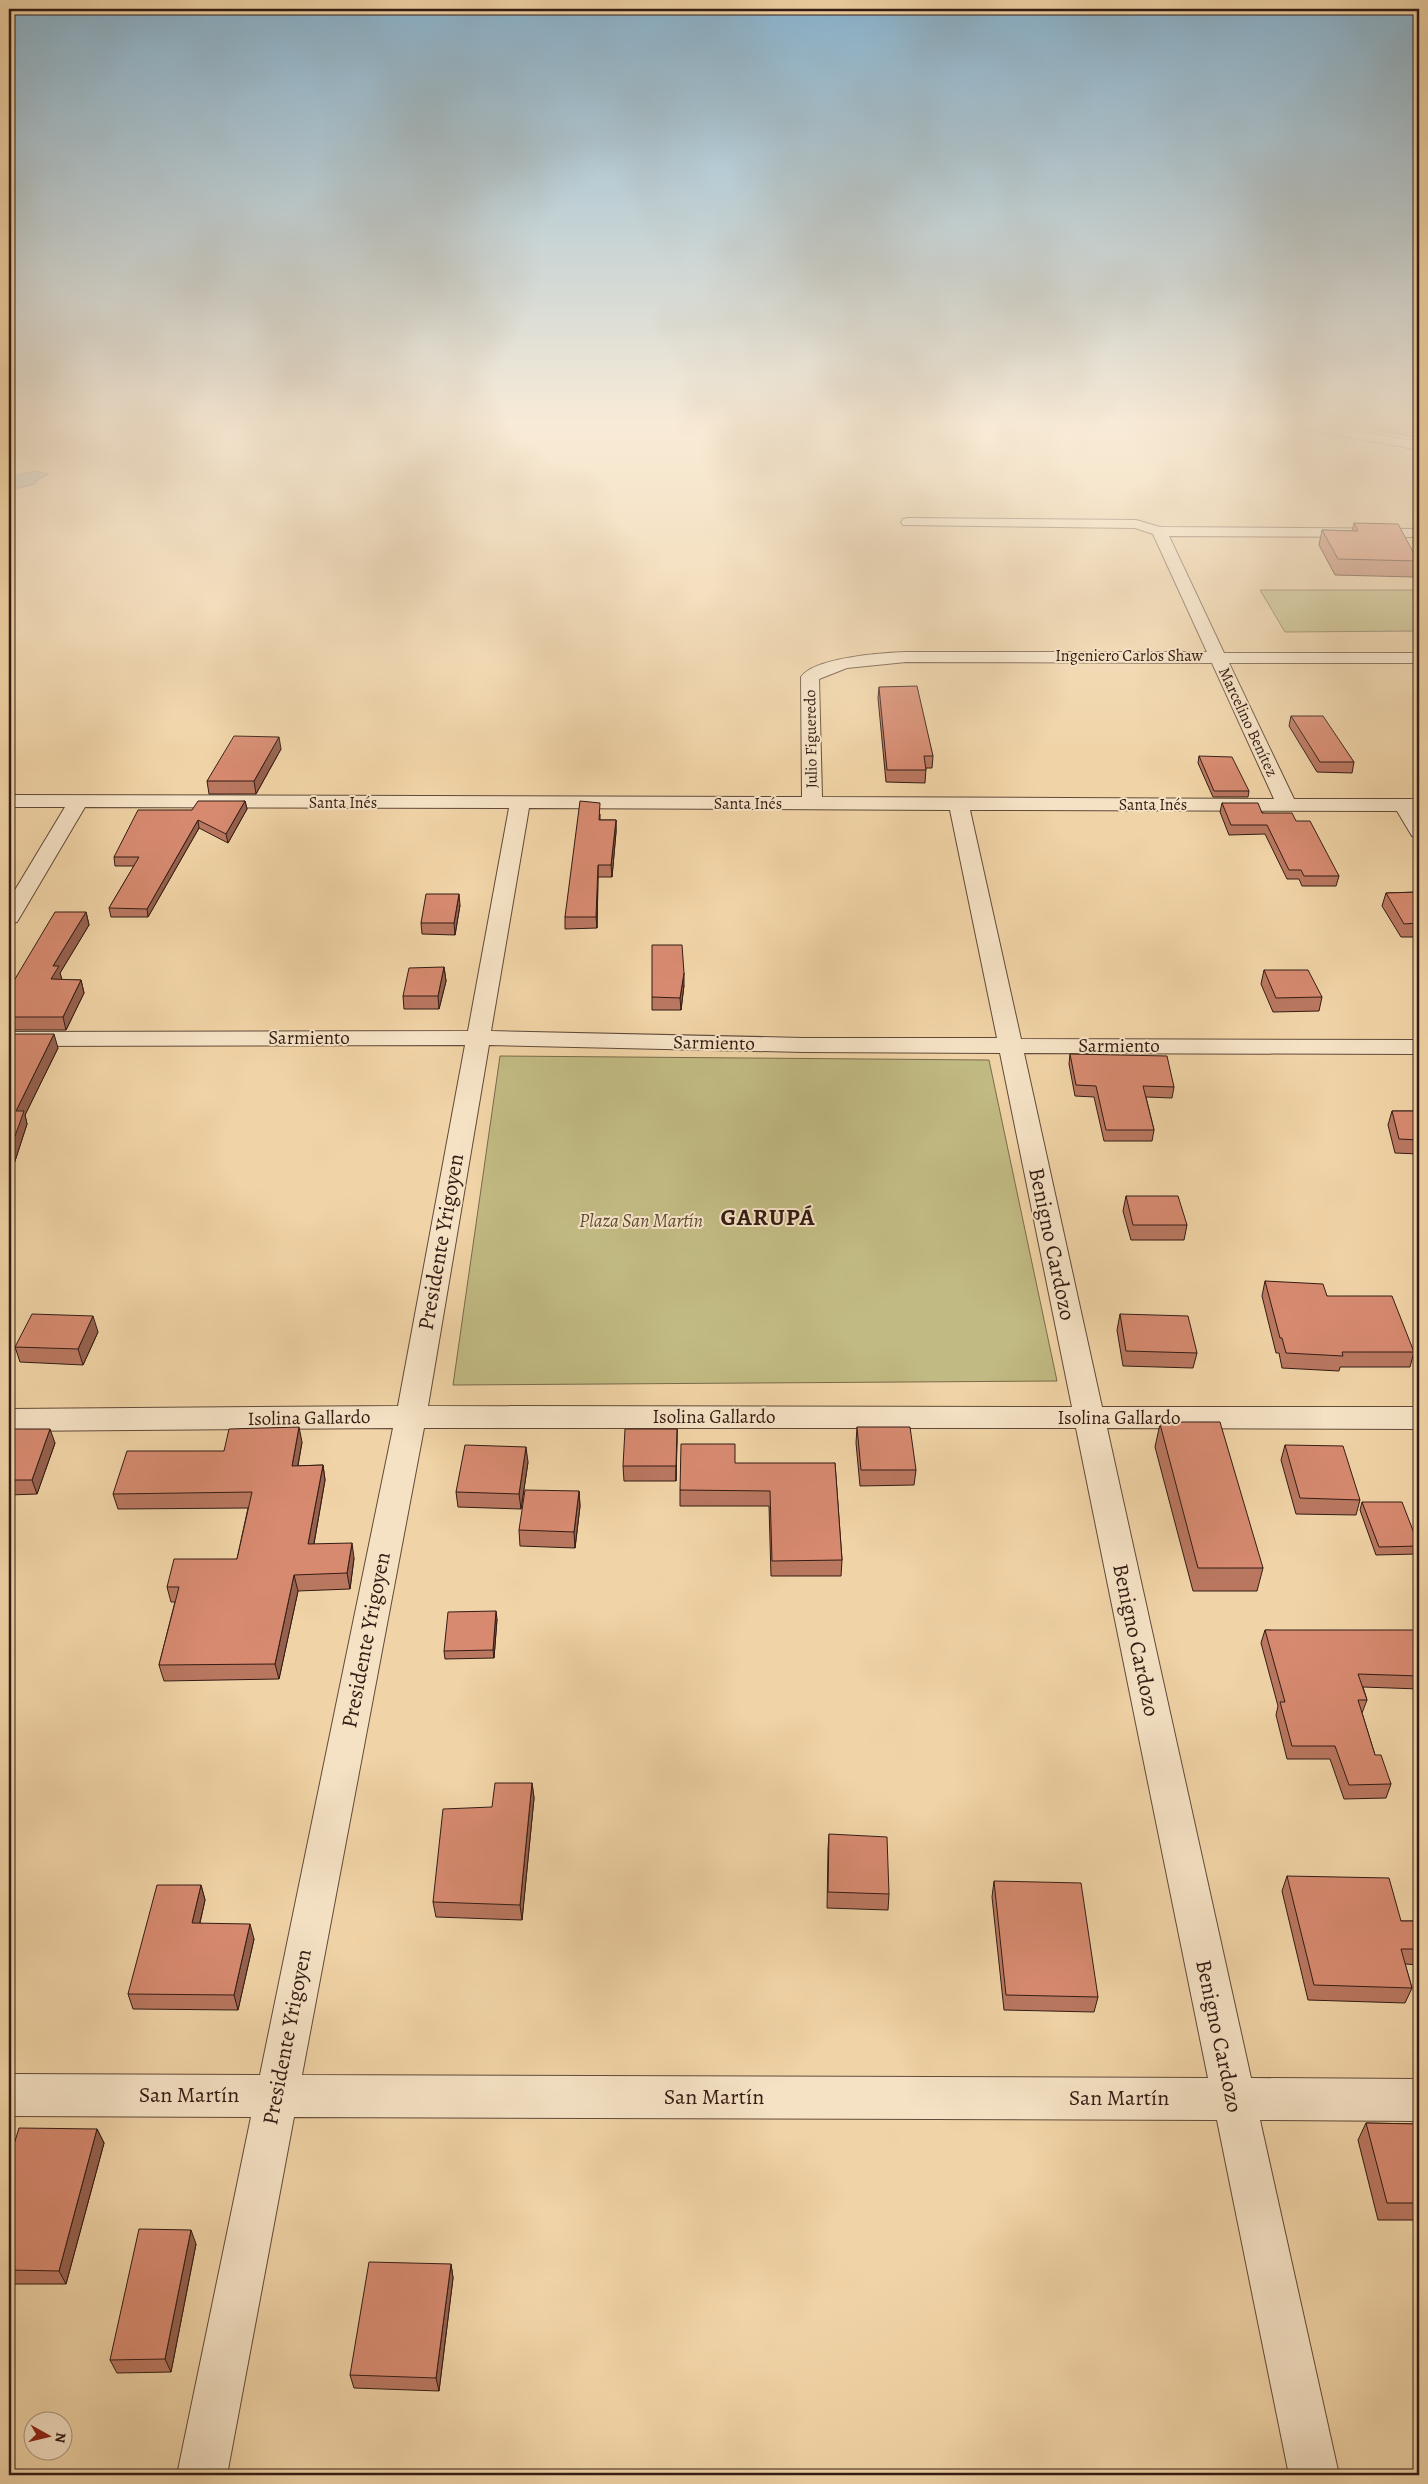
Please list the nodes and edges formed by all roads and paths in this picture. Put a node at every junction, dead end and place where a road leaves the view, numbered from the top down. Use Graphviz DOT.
graph roads {
  1 [pos="1161,536"];
  2 [pos="1217,656"];
  3 [pos="1419,658"];
  4 [pos="840,664"];
  5 [pos="9,801"];
  6 [pos="78,802"];
  7 [pos="520,803"];
  8 [pos="812,804"];
  9 [pos="959,804"];
  10 [pos="1287,805"];
  11 [pos="1411,805"];
  12 [pos="1419,832"];
  13 [pos="9,917"];
  14 [pos="477,1038"];
  15 [pos="9,1039"];
  16 [pos="1010,1045"];
  17 [pos="1419,1047"];
  18 [pos="411,1417"];
  19 [pos="1090,1418"];
  20 [pos="1419,1418"];
  21 [pos="9,1420"];
  22 [pos="9,2095"];
  23 [pos="276,2095"];
  24 [pos="1232,2099"];
  25 [pos="1419,2100"];
  26 [pos="202,2475"];
  27 [pos="1314,2475"];
  1 -- 2 [label="street, Marcelino Benítez"];
  2 -- 3 [label="street, Ingeniero Carlos Shaw"];
  2 -- 4 [label="street, Ingeniero Carlos Shaw"];
  2 -- 10 [label="street, Marcelino Benítez"];
  4 -- 8 [label="street, Julio Figueredo"];
  5 -- 6 [label="street, Santa Inés"];
  6 -- 7 [label="street, Santa Inés"];
  6 -- 13 [label="street"];
  7 -- 8 [label="street, Santa Inés"];
  7 -- 14 [label="street, Presidente Yrigoyen"];
  8 -- 9 [label="street, Santa Inés"];
  9 -- 10 [label="street, Santa Inés"];
  9 -- 16 [label="street, Benigno Cardozo"];
  10 -- 11 [label="street, Santa Inés"];
  11 -- 12 [label="street"];
  14 -- 15 [label="street, Sarmiento"];
  14 -- 16 [label="street, Sarmiento"];
  14 -- 18 [label="street, Presidente Yrigoyen"];
  16 -- 17 [label="street, Sarmiento"];
  16 -- 19 [label="street, Benigno Cardozo"];
  18 -- 19 [label="street, Isolina Gallardo"];
  18 -- 21 [label="street, Isolina Gallardo"];
  18 -- 23 [label="street, Presidente Yrigoyen"];
  19 -- 20 [label="street, Isolina Gallardo"];
  19 -- 24 [label="street, Benigno Cardozo"];
  22 -- 23 [label="street, San Martín"];
  23 -- 24 [label="street, San Martín"];
  23 -- 26 [label="street, Presidente Yrigoyen"];
  24 -- 25 [label="street, San Martín"];
  24 -- 27 [label="street, Benigno Cardozo"];
}
